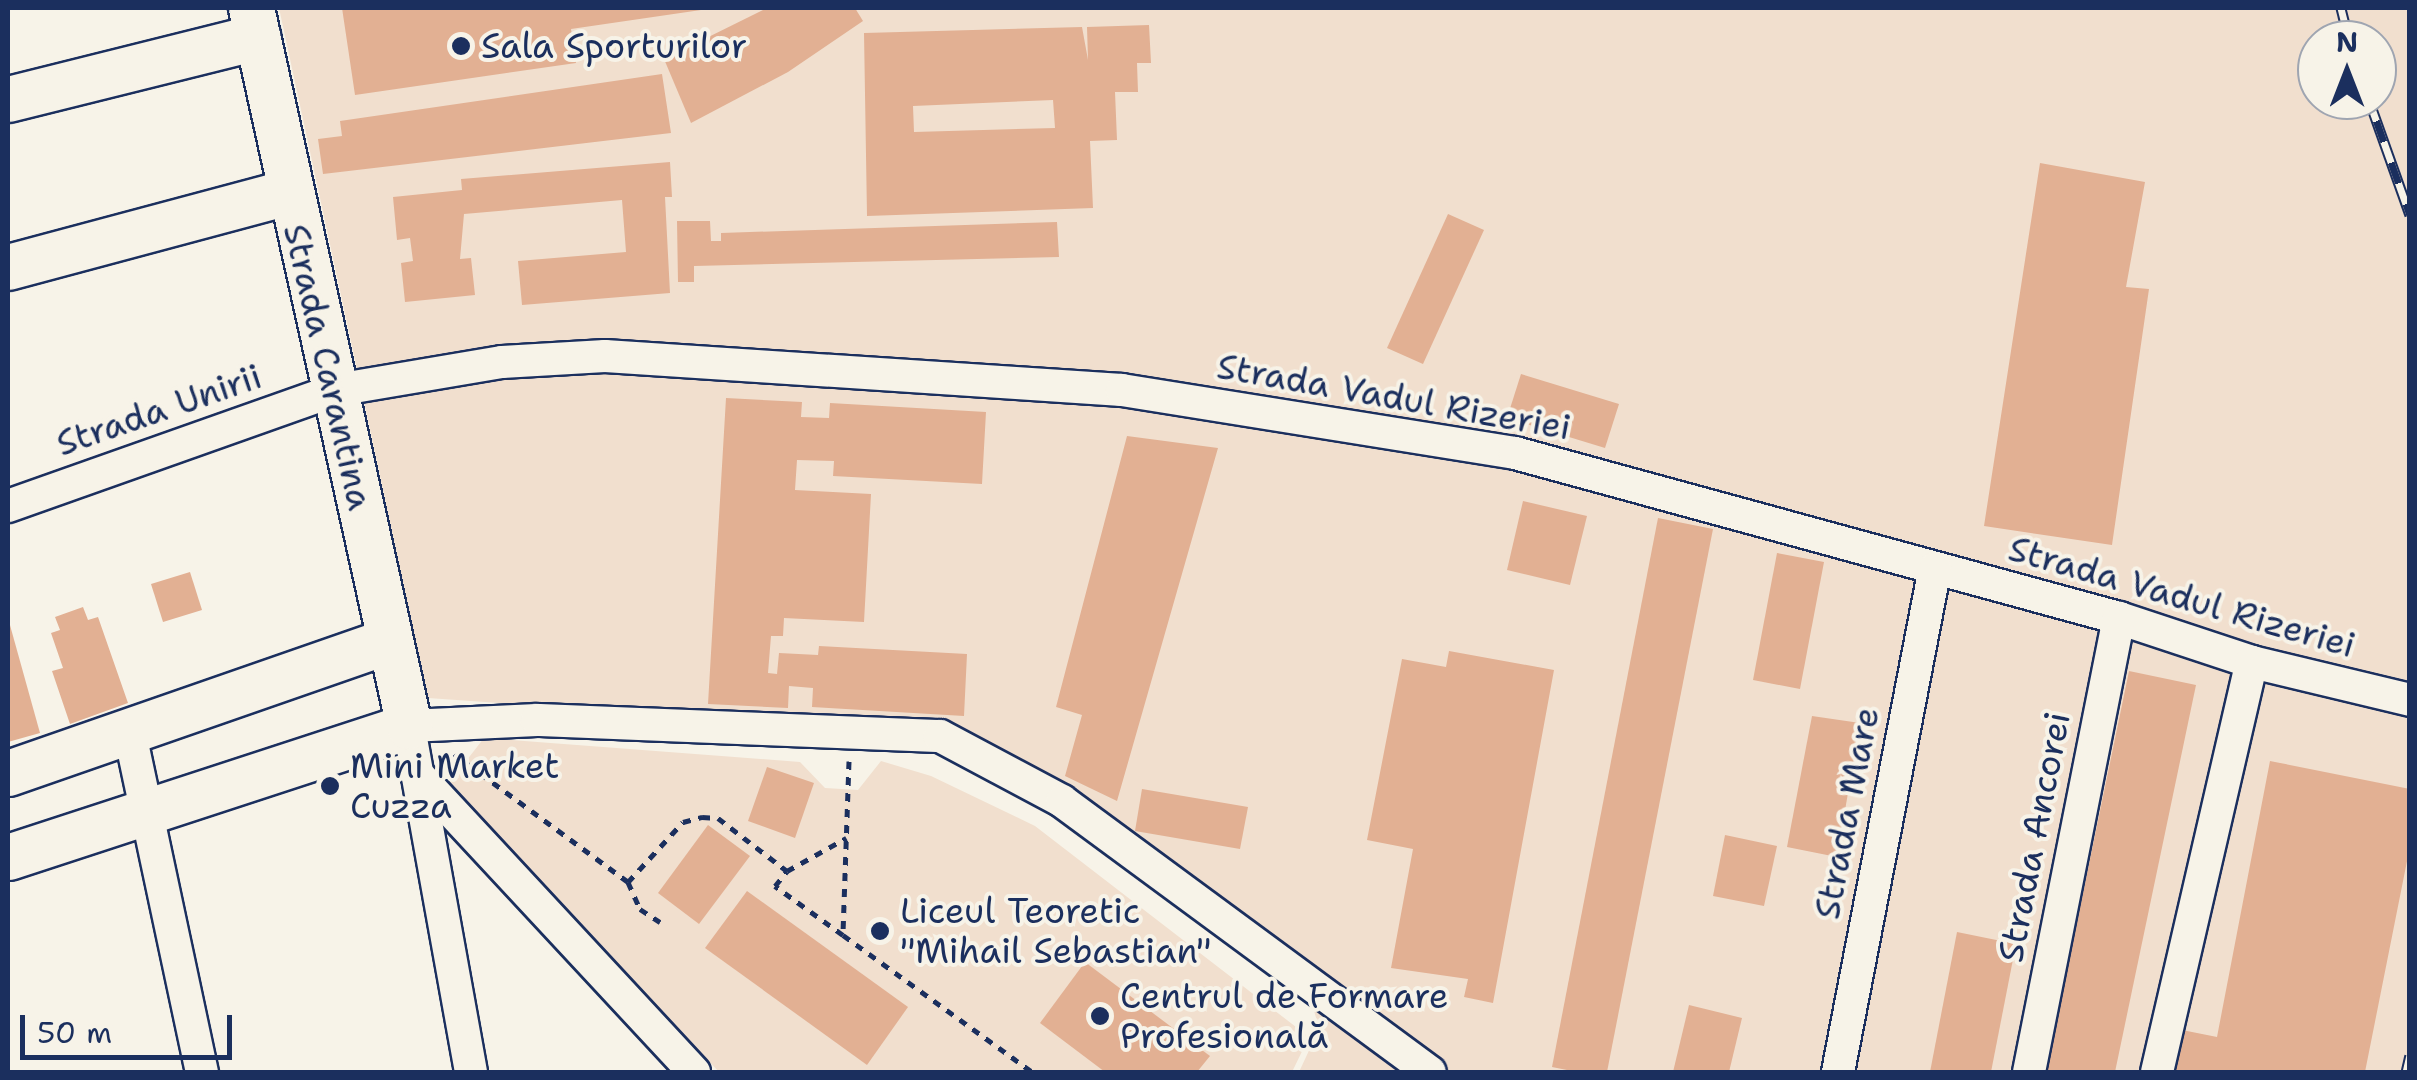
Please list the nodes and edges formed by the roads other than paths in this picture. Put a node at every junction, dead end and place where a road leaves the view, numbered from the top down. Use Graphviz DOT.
graph roads {
  1 [pos="254,22"];
  2 [pos="8,99"];
  3 [pos="287,192"];
  4 [pos="8,266"];
  5 [pos="336,390"];
  6 [pos="8,506"];
  7 [pos="1935,568"];
  8 [pos="2119,618"];
  9 [pos="390,640"];
  10 [pos="2252,662"];
  11 [pos="2410,700"];
  12 [pos="409,726"];
  13 [pos="129,729"];
  14 [pos="8,772"];
  15 [pos="418,774"];
  16 [pos="152,812"];
  17 [pos="8,856"];
  18 [pos="202,1072"];
  19 [pos="471,1072"];
  20 [pos="694,1072"];
  21 [pos="1430,1072"];
  22 [pos="1838,1072"];
  23 [pos="2029,1072"];
  24 [pos="2157,1072"];
  1 -- 2 [label="main road"];
  1 -- 3 [label="main road, Strada Carantina"];
  3 -- 4 [label="main road"];
  3 -- 5 [label="main road, Strada Carantina"];
  5 -- 6 [label="street, Strada Unirii"];
  5 -- 7 [label="street, Strada Vadul Rizeriei"];
  5 -- 9 [label="main road, Strada Carantina"];
  7 -- 8 [label="street, Strada Vadul Rizeriei"];
  7 -- 22 [label="street, Strada Mare"];
  8 -- 10 [label="street, Strada Vadul Rizeriei"];
  8 -- 23 [label="street, Strada Ancorei"];
  9 -- 12 [label="main road, Strada Carantina"];
  9 -- 13 [label="main road"];
  10 -- 11 [label="street, Strada Vadul Rizeriei"];
  10 -- 24 [label="street"];
  12 -- 15 [label="street"];
  12 -- 16 [label="main road"];
  12 -- 21 [label="street"];
  13 -- 14 [label="main road"];
  13 -- 16 [label="street"];
  15 -- 19 [label="street"];
  15 -- 20 [label="street"];
  16 -- 17 [label="main road"];
  16 -- 18 [label="street"];
}
